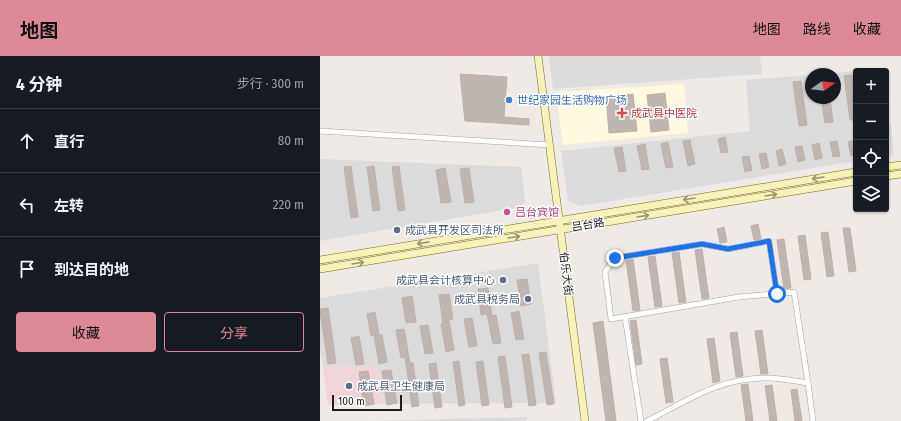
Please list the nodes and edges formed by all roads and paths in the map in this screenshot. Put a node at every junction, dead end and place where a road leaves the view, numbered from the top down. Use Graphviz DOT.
graph roads {
  1 [pos="538,56"];
  2 [pos="320,131"];
  3 [pos="550,145"];
  4 [pos="901,164"];
  5 [pos="889,166"];
  6 [pos="853,172"];
  7 [pos="901,174"];
  8 [pos="889,176"];
  9 [pos="853,181"];
  10 [pos="560,221"];
  11 [pos="561,229"];
  12 [pos="320,260"];
  13 [pos="320,269"];
  14 [pos="777,294"];
  15 [pos="625,317"];
  16 [pos="808,383"];
  17 [pos="585,421"];
  18 [pos="641,421"];
  19 [pos="647,421"];
  20 [pos="813,421"];
  1 -- 3 [label="main road, 伯乐大街"];
  2 -- 3 [label="street"];
  3 -- 10 [label="main road, 伯乐大街"];
  4 -- 5 [label="main road"];
  6 -- 10 [label="main road, 吕台路, one-way"];
  7 -- 8 [label="main road"];
  11 -- 9 [label="main road, 吕台路, one-way"];
  10 -- 11 [label="main road, 伯乐大街"];
  10 -- 12 [label="main road, 吕台路, one-way"];
  13 -- 11 [label="main road, 吕台路, one-way"];
  11 -- 17 [label="main road, 伯乐大街"];
  14 -- 15 [label="street"];
  14 -- 15 [label="street"];
  14 -- 16 [label="street"];
  15 -- 18 [label="street"];
  16 -- 19 [label="street"];
  16 -- 20 [label="street"];
}
